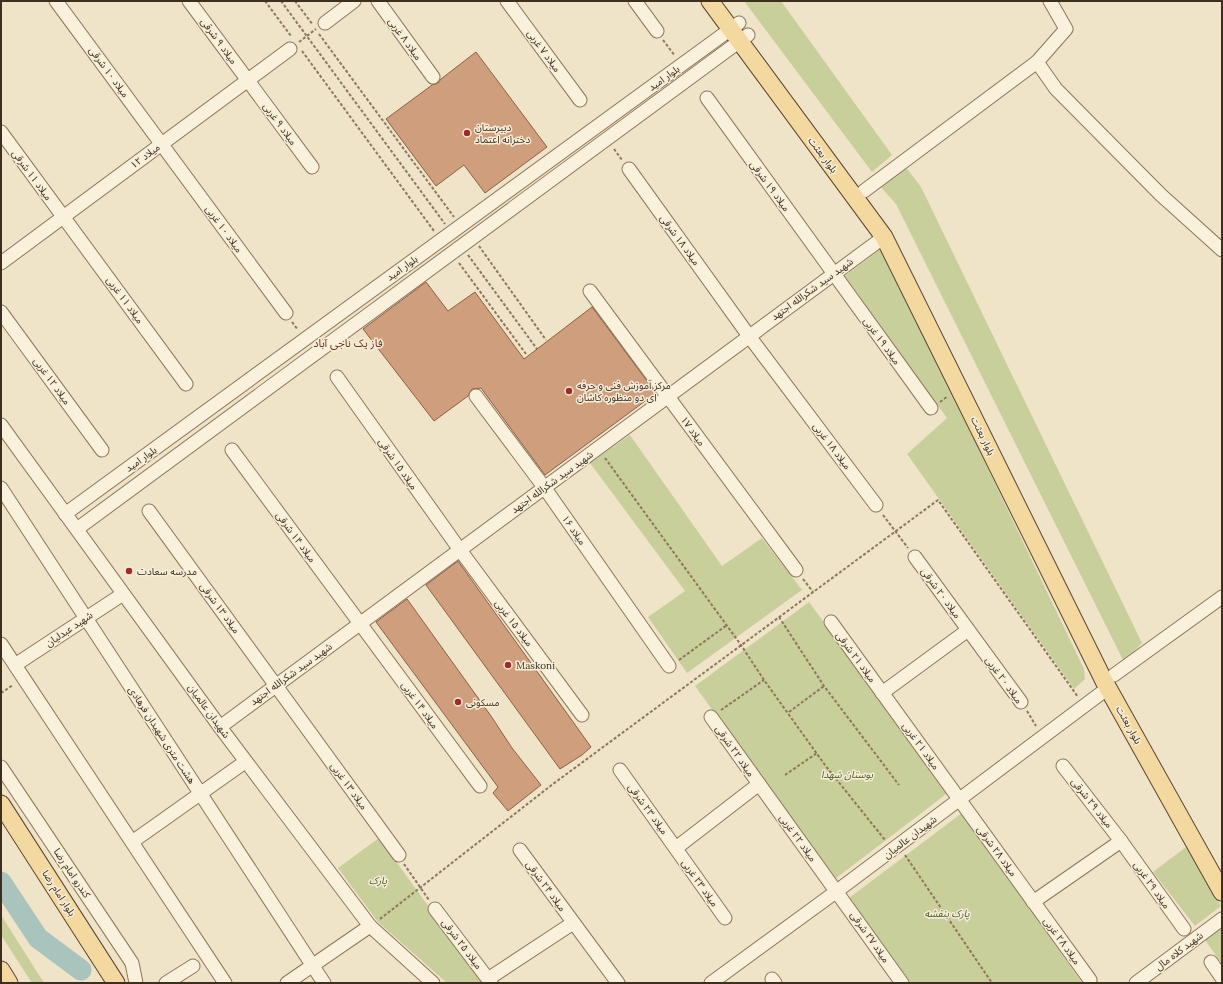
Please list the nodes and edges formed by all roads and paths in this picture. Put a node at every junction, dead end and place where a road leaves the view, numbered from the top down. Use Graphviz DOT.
graph roads {
  1 [pos="56,1"];
  2 [pos="190,1"];
  3 [pos="265,1"];
  4 [pos="281,1"];
  5 [pos="295,1"];
  6 [pos="354,1"];
  7 [pos="378,1"];
  8 [pos="508,1"];
  9 [pos="635,1"];
  10 [pos="710,1"];
  11 [pos="724,1"];
  12 [pos="1050,1"];
  13 [pos="321,26"];
  14 [pos="657,31"];
  15 [pos="739,32"];
  16 [pos="307,36"];
  17 [pos="293,46"];
  18 [pos="675,57"];
  19 [pos="1037,62"];
  20 [pos="433,77"];
  21 [pos="248,80"];
  22 [pos="708,98"];
  23 [pos="580,100"];
  24 [pos="1,132"];
  25 [pos="162,144"];
  26 [pos="611,144"];
  27 [pos="312,167"];
  28 [pos="629,169"];
  29 [pos="864,191"];
  30 [pos="479,212"];
  31 [pos="63,217"];
  32 [pos="456,220"];
  33 [pos="490,225"];
  34 [pos="447,226"];
  35 [pos="436,234"];
  36 [pos="884,237"];
  37 [pos="476,242"];
  38 [pos="1222,250"];
  39 [pos="426,251"];
  40 [pos="465,251"];
  41 [pos="456,258"];
  42 [pos="1,263"];
  43 [pos="436,264"];
  44 [pos="833,274"];
  45 [pos="590,291"];
  46 [pos="1,312"];
  47 [pos="286,313"];
  48 [pos="749,336"];
  49 [pos="305,339"];
  50 [pos="546,340"];
  51 [pos="537,349"];
  52 [pos="526,354"];
  53 [pos="337,377"];
  54 [pos="186,384"];
  55 [pos="953,393"];
  56 [pos="476,396"];
  57 [pos="668,396"];
  58 [pos="931,408"];
  59 [pos="1,425"];
  60 [pos="598,448"];
  61 [pos="102,450"];
  62 [pos="232,450"];
  63 [pos="544,487"];
  64 [pos="1,488"];
  65 [pos="876,506"];
  66 [pos="149,511"];
  67 [pos="65,514"];
  68 [pos="77,529"];
  69 [pos="895,532"];
  70 [pos="460,550"];
  71 [pos="914,557"];
  72 [pos="796,570"];
  73 [pos="813,592"];
  74 [pos="123,594"];
  75 [pos="1222,597"];
  76 [pos="779,617"];
  77 [pos="86,618"];
  78 [pos="831,622"];
  79 [pos="360,624"];
  80 [pos="727,625"];
  81 [pos="968,630"];
  82 [pos="1,644"];
  83 [pos="742,645"];
  84 [pos="15,665"];
  85 [pos="670,666"];
  86 [pos="23,679"];
  87 [pos="764,680"];
  88 [pos="1111,682"];
  89 [pos="276,685"];
  90 [pos="824,686"];
  91 [pos="882,693"];
  92 [pos="1,694"];
  93 [pos="1080,699"];
  94 [pos="1021,702"];
  95 [pos="788,712"];
  96 [pos="582,715"];
  97 [pos="711,717"];
  98 [pos="220,727"];
  99 [pos="1038,730"];
  100 [pos="817,753"];
  101 [pos="245,762"];
  102 [pos="1063,766"];
  103 [pos="1,767"];
  104 [pos="620,770"];
  105 [pos="785,775"];
  106 [pos="759,784"];
  107 [pos="899,784"];
  108 [pos="480,786"];
  109 [pos="200,793"];
  110 [pos="960,799"];
  111 [pos="1,804"];
  112 [pos="1121,841"];
  113 [pos="132,842"];
  114 [pos="887,842"];
  115 [pos="676,848"];
  116 [pos="520,850"];
  117 [pos="903,853"];
  118 [pos="399,855"];
  119 [pos="1222,870"];
  120 [pos="420,888"];
  121 [pos="837,892"];
  122 [pos="1222,892"];
  123 [pos="1033,902"];
  124 [pos="435,909"];
  125 [pos="725,918"];
  126 [pos="1222,918"];
  127 [pos="573,923"];
  128 [pos="373,924"];
  129 [pos="1184,929"];
  130 [pos="1211,962"];
  131 [pos="193,966"];
  132 [pos="312,966"];
  133 [pos="1,970"];
  134 [pos="1222,978"];
  135 [pos="1090,980"];
  136 [pos="490,981"];
  137 [pos="9,983"];
  138 [pos="116,983"];
  139 [pos="136,983"];
  140 [pos="166,983"];
  141 [pos="225,983"];
  142 [pos="287,983"];
  143 [pos="324,983"];
  144 [pos="433,983"];
  145 [pos="618,983"];
  146 [pos="711,983"];
  147 [pos="902,983"];
  148 [pos="992,983"];
  149 [pos="1136,983"];
  1 -- 25 [label="street, میلاد ۱۰ شرقی"];
  2 -- 21 [label="street, میلاد ۹ شرقی"];
  3 -- 17 [label="path"];
  4 -- 16 [label="path"];
  5 -- 13 [label="path"];
  6 -- 13 [label="street"];
  7 -- 20 [label="street, میلاد ۸ غربی"];
  8 -- 23 [label="street, میلاد ۷ غربی"];
  9 -- 14 [label="street"];
  10 -- 15 [label="main road, بلوار بعثت"];
  11 -- 15 [label="main road, بلوار بعثت"];
  12 -- 19 [label="street"];
  13 -- 16 [label="path"];
  13 -- 32 [label="path"];
  14 -- 18 [label="path"];
  15 -- 29 [label="main road, بلوار بعثت"];
  15 -- 30 [label="street, بلوار امید"];
  15 -- 33 [label="street, بلوار امید"];
  15 -- 36 [label="main road, بلوار بعثت"];
  16 -- 17 [label="path"];
  16 -- 34 [label="path"];
  17 -- 21 [label="street, میلاد ۱۲"];
  17 -- 35 [label="path"];
  19 -- 29 [label="street"];
  19 -- 38 [label="street"];
  21 -- 25 [label="street, میلاد ۱۲"];
  21 -- 27 [label="street, میلاد ۹ غربی"];
  22 -- 44 [label="street, میلاد ۱۹ شرقی"];
  24 -- 31 [label="street, میلاد ۱۱ شرقی"];
  25 -- 31 [label="street, میلاد ۱۲"];
  25 -- 47 [label="street, میلاد ۱۰ غربی"];
  26 -- 28 [label="path"];
  28 -- 48 [label="street, میلاد ۱۸ شرقی"];
  29 -- 88 [label="main road, بلوار بعثت"];
  30 -- 33 [label="street"];
  30 -- 39 [label="street, بلوار امید"];
  31 -- 42 [label="street, میلاد ۱۲"];
  31 -- 54 [label="street, میلاد ۱۱ غربی"];
  33 -- 43 [label="street, بلوار امید"];
  36 -- 44 [label="street, شهید سید شکرالله اجتهد"];
  36 -- 88 [label="main road, بلوار بعثت"];
  37 -- 50 [label="path"];
  39 -- 43 [label="street"];
  39 -- 49 [label="street, بلوار امید"];
  40 -- 51 [label="path"];
  41 -- 52 [label="path"];
  43 -- 68 [label="street, بلوار امید"];
  44 -- 48 [label="street, شهید سید شکرالله اجتهد"];
  44 -- 58 [label="street, میلاد ۱۹ غربی"];
  45 -- 57 [label="street, میلاد ۱۷"];
  46 -- 61 [label="street, میلاد ۱۲ غربی"];
  47 -- 49 [label="path"];
  48 -- 57 [label="street, شهید سید شکرالله اجتهد"];
  48 -- 65 [label="street, میلاد ۱۸ غربی"];
  49 -- 67 [label="street, بلوار امید"];
  53 -- 70 [label="street, میلاد ۱۵ شرقی"];
  55 -- 58 [label="path"];
  56 -- 63 [label="street, میلاد ۱۶"];
  57 -- 60 [label="street, شهید سید شکرالله اجتهد"];
  57 -- 72 [label="street, میلاد ۱۷"];
  59 -- 67 [label="street, شهیدان عالمیان"];
  60 -- 63 [label="street, شهید سید شکرالله اجتهد"];
  60 -- 80 [label="path"];
  62 -- 79 [label="street, میلاد ۱۴ شرقی"];
  63 -- 70 [label="street, شهید سید شکرالله اجتهد"];
  63 -- 85 [label="street, میلاد ۱۶"];
  64 -- 77 [label="street, هشت متری شهیدان فرهادی"];
  65 -- 69 [label="path"];
  66 -- 89 [label="street, میلاد ۱۳ شرقی"];
  67 -- 68 [label="street, شهیدان عالمیان"];
  68 -- 74 [label="street, شهیدان عالمیان"];
  69 -- 71 [label="path"];
  69 -- 73 [label="path"];
  69 -- 93 [label="path"];
  70 -- 79 [label="street, شهید سید شکرالله اجتهد"];
  70 -- 96 [label="street, میلاد ۱۵ غربی"];
  71 -- 81 [label="street, میلاد ۲۰ شرقی"];
  72 -- 73 [label="path"];
  73 -- 76 [label="path"];
  74 -- 77 [label="street, شهید عبدلیان"];
  74 -- 98 [label="street, شهیدان عالمیان"];
  75 -- 88 [label="street, شهیدان عالمیان"];
  76 -- 83 [label="path"];
  76 -- 90 [label="path"];
  77 -- 84 [label="street, شهید عبدلیان"];
  77 -- 109 [label="street, هشت متری شهیدان فرهادی"];
  78 -- 91 [label="street, میلاد ۲۱ شرقی"];
  79 -- 89 [label="street, شهید سید شکرالله اجتهد"];
  79 -- 108 [label="street, میلاد ۱۴ غربی"];
  80 -- 83 [label="path"];
  80 -- 85 [label="path"];
  81 -- 91 [label="street"];
  81 -- 94 [label="street, میلاد ۲۰ غربی"];
  82 -- 84 [label="street"];
  83 -- 87 [label="path"];
  83 -- 120 [label="path"];
  84 -- 86 [label="street"];
  86 -- 92 [label="path"];
  86 -- 113 [label="street"];
  87 -- 95 [label="path"];
  87 -- 97 [label="path"];
  88 -- 110 [label="street, شهیدان عالمیان"];
  88 -- 119 [label="main road, بلوار بعثت"];
  88 -- 122 [label="main road, بلوار بعثت"];
  89 -- 98 [label="street, شهید سید شکرالله اجتهد"];
  89 -- 118 [label="street, میلاد ۱۳ غربی"];
  90 -- 95 [label="path"];
  90 -- 107 [label="path"];
  91 -- 110 [label="street, میلاد ۲۱ غربی"];
  94 -- 99 [label="path, میلاد ۲۰ غربی"];
  95 -- 100 [label="path"];
  97 -- 106 [label="street, میلاد ۲۲ شرقی"];
  98 -- 101 [label="street, شهیدان عالمیان"];
  100 -- 105 [label="path"];
  100 -- 114 [label="path"];
  101 -- 109 [label="street"];
  101 -- 128 [label="street, شهیدان عالمیان"];
  102 -- 112 [label="street, میلاد ۲۹ شرقی"];
  103 -- 139 [label="street, کندرو امام رضا"];
  104 -- 115 [label="street, میلاد ۲۳ شرقی"];
  106 -- 115 [label="street"];
  106 -- 121 [label="street, میلاد ۲۲ غربی"];
  109 -- 113 [label="street"];
  109 -- 132 [label="street, هشت متری شهیدان فرهادی"];
  110 -- 121 [label="street, شهیدان عالمیان"];
  110 -- 123 [label="street, میلاد ۲۸ شرقی"];
  111 -- 138 [label="main road, بلوار امام رضا"];
  112 -- 123 [label="street"];
  112 -- 129 [label="street, میلاد ۲۹ غربی"];
  113 -- 141 [label="street"];
  115 -- 125 [label="street, میلاد ۲۳ غربی"];
  116 -- 127 [label="street, میلاد ۲۴ شرقی"];
  117 -- 148 [label="path"];
  118 -- 120 [label="path"];
  120 -- 128 [label="path"];
  121 -- 146 [label="street, شهیدان عالمیان"];
  121 -- 147 [label="street, میلاد ۲۷ شرقی"];
  123 -- 135 [label="street, میلاد ۲۸ غربی"];
  124 -- 136 [label="street, میلاد ۲۵ شرقی"];
  126 -- 149 [label="street, شهید کلاه مال"];
  127 -- 136 [label="street"];
  127 -- 145 [label="street, میلاد ۲۴ شرقی"];
  128 -- 132 [label="street"];
  128 -- 144 [label="street, شهیدان عالمیان"];
  130 -- 134 [label="street"];
  131 -- 140 [label="street"];
  132 -- 142 [label="street"];
  132 -- 143 [label="street, هشت متری شهیدان فرهادی"];
  133 -- 137 [label="main road"];
}
